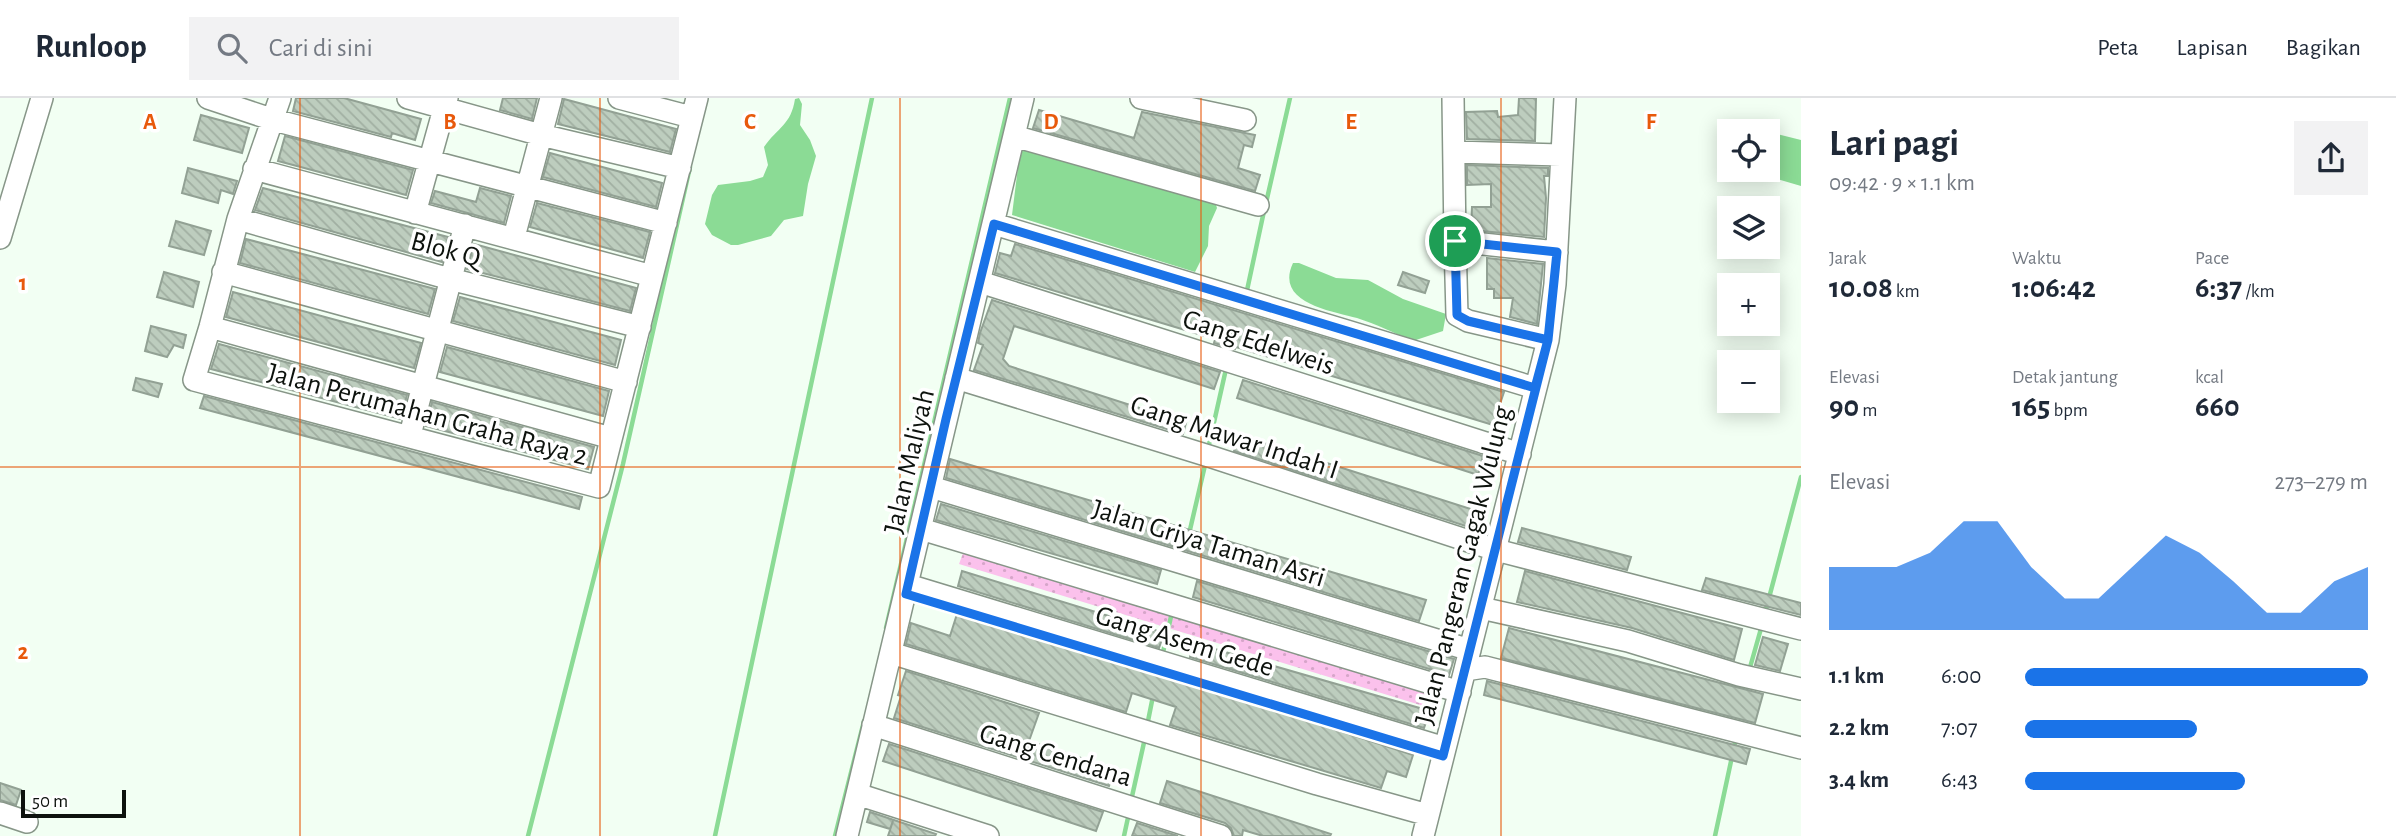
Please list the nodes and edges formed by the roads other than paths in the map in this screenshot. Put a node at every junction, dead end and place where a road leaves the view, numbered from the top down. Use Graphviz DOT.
graph roads {
  1 [pos="42,98"];
  2 [pos="208,98"];
  3 [pos="280,98"];
  4 [pos="408,98"];
  5 [pos="551,98"];
  6 [pos="619,98"];
  7 [pos="1023,98"];
  8 [pos="1142,98"];
  9 [pos="1453,98"];
  10 [pos="1565,98"];
  11 [pos="446,103"];
  12 [pos="694,107"];
  13 [pos="274,120"];
  14 [pos="1245,120"];
  15 [pos="541,135"];
  16 [pos="1020,138"];
  17 [pos="1454,152"];
  18 [pos="1561,155"];
  19 [pos="429,159"];
  20 [pos="680,167"];
  21 [pos="254,169"];
  22 [pos="527,186"];
  23 [pos="1258,205"];
  24 [pos="415,213"];
  25 [pos="238,219"];
  26 [pos="666,223"];
  27 [pos="465,225"];
  28 [pos="1001,225"];
  29 [pos="514,237"];
  30 [pos="0,238"];
  31 [pos="1455,241"];
  32 [pos="1557,252"];
  33 [pos="223,272"];
  34 [pos="652,276"];
  35 [pos="450,279"];
  36 [pos="985,284"];
  37 [pos="210,327"];
  38 [pos="640,327"];
  39 [pos="437,331"];
  40 [pos="1548,340"];
  41 [pos="962,379"];
  42 [pos="626,382"];
  43 [pos="423,386"];
  44 [pos="1535,388"];
  45 [pos="410,436"];
  46 [pos="611,438"];
  47 [pos="1520,454"];
  48 [pos="937,488"];
  49 [pos="927,531"];
  50 [pos="1496,550"];
  51 [pos="913,591"];
  52 [pos="1481,608"];
  53 [pos="1801,629"];
  54 [pos="897,655"];
  55 [pos="1467,660"];
  56 [pos="1801,689"];
  57 [pos="1460,692"];
  58 [pos="878,727"];
  59 [pos="1801,748"];
  60 [pos="1444,752"];
  61 [pos="857,794"];
  62 [pos="0,813"];
  63 [pos="27,822"];
  64 [pos="1425,826"];
  65 [pos="847,836"];
  66 [pos="988,836"];
  67 [pos="1221,836"];
  1 -- 30 [label="street"];
  2 -- 13 [label="street"];
  3 -- 13 [label="street"];
  4 -- 11 [label="street"];
  5 -- 15 [label="street"];
  6 -- 12 [label="street, Jalan Perumahan Graha Raya 2"];
  7 -- 16 [label="street, Jalan Maliyah"];
  8 -- 14 [label="street"];
  9 -- 17 [label="street"];
  10 -- 18 [label="street, Jalan Pangeran Gagak Wulung"];
  11 -- 15 [label="street"];
  11 -- 19 [label="street"];
  12 -- 20 [label="street, Jalan Perumahan Graha Raya 2"];
  13 -- 19 [label="street"];
  13 -- 21 [label="street"];
  15 -- 20 [label="street"];
  15 -- 22 [label="street"];
  16 -- 23 [label="street"];
  16 -- 28 [label="street, Jalan Maliyah"];
  17 -- 18 [label="street"];
  17 -- 31 [label="street"];
  18 -- 32 [label="street, Jalan Pangeran Gagak Wulung"];
  19 -- 22 [label="street"];
  19 -- 24 [label="street"];
  20 -- 26 [label="street, Jalan Perumahan Graha Raya 2"];
  21 -- 24 [label="street"];
  21 -- 25 [label="street"];
  22 -- 26 [label="street"];
  22 -- 29 [label="street"];
  24 -- 27 [label="street"];
  25 -- 33 [label="street"];
  25 -- 35 [label="street, Blok Q"];
  26 -- 34 [label="street, Jalan Perumahan Graha Raya 2"];
  27 -- 29 [label="street"];
  27 -- 35 [label="street"];
  28 -- 36 [label="street, Jalan Maliyah"];
  28 -- 44 [label="street"];
  29 -- 34 [label="street"];
  31 -- 32 [label="street"];
  31 -- 40 [label="street"];
  32 -- 40 [label="street, Jalan Pangeran Gagak Wulung"];
  33 -- 37 [label="street"];
  33 -- 39 [label="street"];
  34 -- 38 [label="street, Jalan Perumahan Graha Raya 2"];
  35 -- 38 [label="street, Blok Q"];
  35 -- 39 [label="street"];
  36 -- 41 [label="street, Jalan Maliyah"];
  36 -- 47 [label="street, Gang Edelweis"];
  37 -- 43 [label="street"];
  37 -- 45 [label="street, Jalan Perumahan Graha Raya 2"];
  38 -- 42 [label="street, Jalan Perumahan Graha Raya 2"];
  39 -- 42 [label="street"];
  39 -- 43 [label="street"];
  40 -- 44 [label="street, Jalan Pangeran Gagak Wulung"];
  41 -- 48 [label="street, Jalan Maliyah"];
  41 -- 50 [label="street, Gang Mawar Indah I"];
  42 -- 46 [label="street, Jalan Perumahan Graha Raya 2"];
  43 -- 45 [label="street"];
  43 -- 46 [label="street"];
  44 -- 47 [label="street, Jalan Pangeran Gagak Wulung"];
  45 -- 46 [label="street, Jalan Perumahan Graha Raya 2"];
  47 -- 50 [label="street, Jalan Pangeran Gagak Wulung"];
  48 -- 49 [label="street, Jalan Maliyah"];
  48 -- 55 [label="street, Jalan Griya Taman Asri"];
  49 -- 51 [label="street, Jalan Maliyah"];
  49 -- 57 [label="street"];
  50 -- 52 [label="street, Jalan Pangeran Gagak Wulung"];
  50 -- 53 [label="street, Gang Mawar Indah I"];
  51 -- 54 [label="street, Jalan Maliyah"];
  51 -- 60 [label="street, Gang Asem Gede"];
  52 -- 55 [label="street, Jalan Pangeran Gagak Wulung"];
  52 -- 56 [label="street"];
  54 -- 58 [label="street, Jalan Maliyah"];
  54 -- 64 [label="street"];
  55 -- 57 [label="street, Jalan Pangeran Gagak Wulung"];
  55 -- 59 [label="street, Jalan Griya Taman Asri"];
  57 -- 60 [label="street, Jalan Pangeran Gagak Wulung"];
  58 -- 61 [label="street, Jalan Maliyah"];
  58 -- 67 [label="street, Gang Cendana"];
  60 -- 64 [label="street, Jalan Pangeran Gagak Wulung"];
  61 -- 65 [label="street, Jalan Maliyah"];
  61 -- 66 [label="street"];
  62 -- 63 [label="street"];
}
